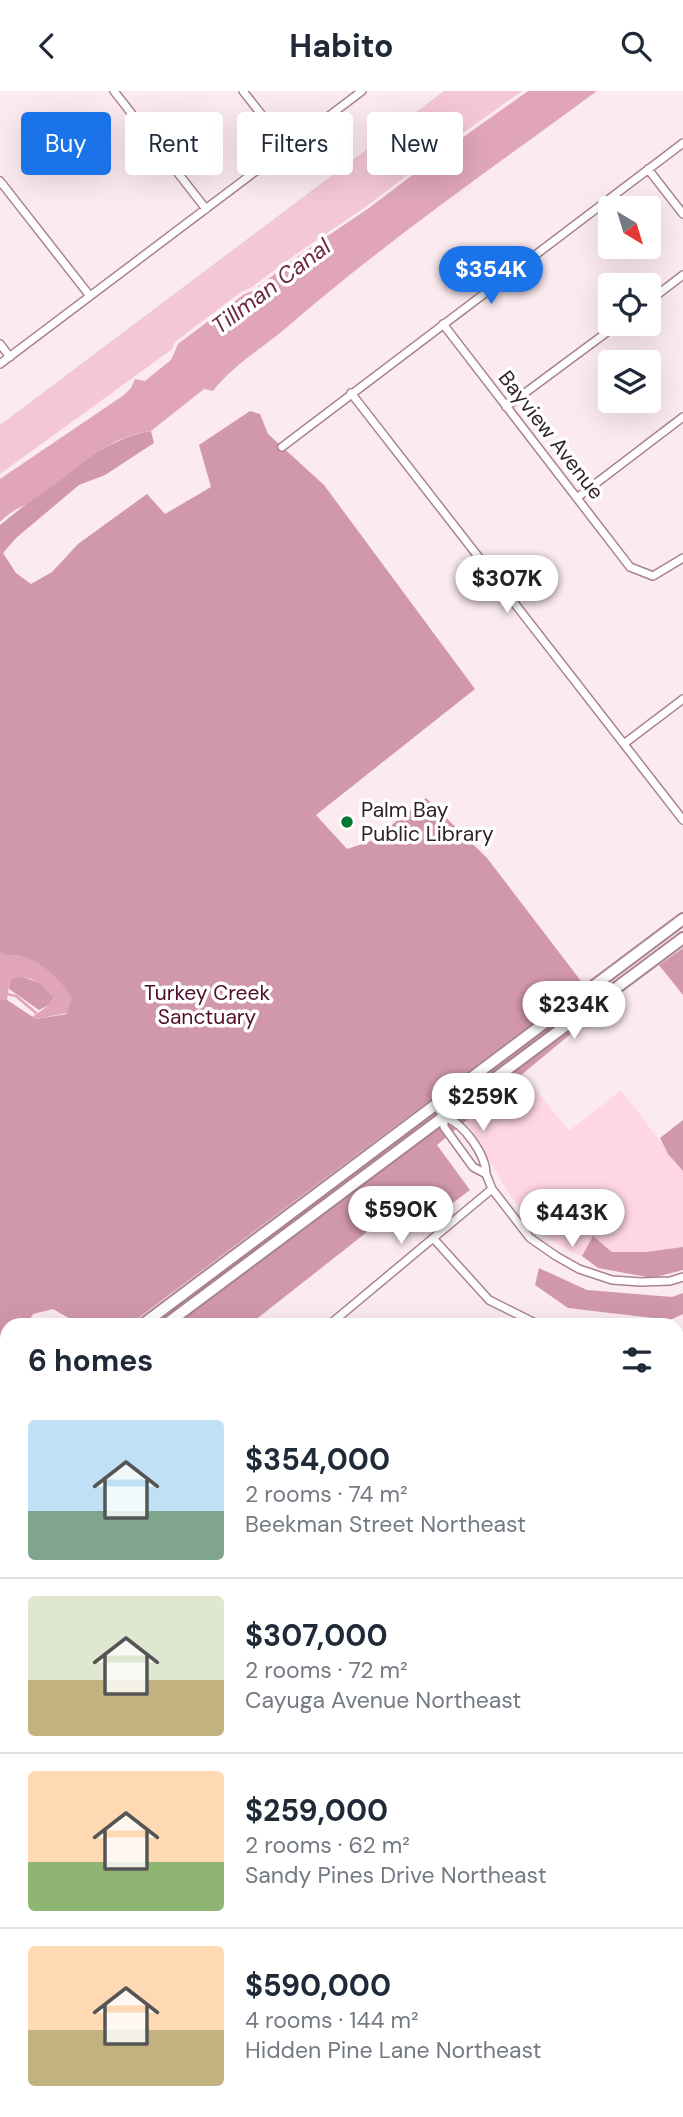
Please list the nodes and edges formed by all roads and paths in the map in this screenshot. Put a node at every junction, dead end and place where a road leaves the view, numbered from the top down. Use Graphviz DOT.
graph roads {
  1 [pos="114,91"];
  2 [pos="243,91"];
  3 [pos="362,91"];
  4 [pos="259,112"];
  5 [pos="334,112"];
  6 [pos="683,143"];
  7 [pos="648,169"];
  8 [pos="251,175"];
  9 [pos="0,181"];
  10 [pos="206,209"];
  11 [pos="683,214"];
  12 [pos="683,275"];
  13 [pos="661,291"];
  14 [pos="90,296"];
  15 [pos="443,324"];
  16 [pos="602,336"];
  17 [pos="0,344"];
  18 [pos="10,357"];
  19 [pos="0,364"];
  20 [pos="351,394"];
  21 [pos="506,407"];
  22 [pos="683,417"];
  23 [pos="282,447"];
  24 [pos="578,497"];
  25 [pos="683,558"];
  26 [pos="683,699"];
  27 [pos="625,743"];
  28 [pos="682,817"];
  29 [pos="683,919"];
  30 [pos="683,938"];
  31 [pos="644,949"];
  32 [pos="653,961"];
  33 [pos="435,1105"];
  34 [pos="444,1117"];
  35 [pos="486,1174"];
  36 [pos="492,1189"];
  37 [pos="433,1238"];
  38 [pos="683,1277"];
  39 [pos="151,1318"];
  40 [pos="174,1318"];
  41 [pos="337,1318"];
  42 [pos="525,1318"];
  1 -- 10 [label="street"];
  2 -- 4 [label="street"];
  3 -- 5 [label="street"];
  6 -- 7 [label="street"];
  7 -- 11 [label="street"];
  7 -- 15 [label="street"];
  8 -- 10 [label="street"];
  9 -- 14 [label="street"];
  10 -- 14 [label="street"];
  12 -- 13 [label="street"];
  14 -- 18 [label="street"];
  15 -- 20 [label="street"];
  15 -- 21 [label="street, Bayview Avenue"];
  16 -- 21 [label="street"];
  17 -- 18 [label="street"];
  18 -- 19 [label="street"];
  20 -- 23 [label="street"];
  20 -- 27 [label="street"];
  21 -- 24 [label="street, Bayview Avenue"];
  22 -- 24 [label="street"];
  24 -- 25 [label="street, Bayview Avenue"];
  26 -- 27 [label="street"];
  27 -- 28 [label="street"];
  29 -- 31 [label="street"];
  30 -- 32 [label="street"];
  31 -- 32 [label="street"];
  31 -- 33 [label="street"];
  32 -- 34 [label="street"];
  33 -- 34 [label="street"];
  33 -- 39 [label="street"];
  34 -- 35 [label="street"];
  34 -- 35 [label="street"];
  34 -- 40 [label="street"];
  35 -- 36 [label="street"];
  36 -- 37 [label="street"];
  36 -- 38 [label="street"];
  37 -- 41 [label="street"];
  37 -- 42 [label="street"];
}
